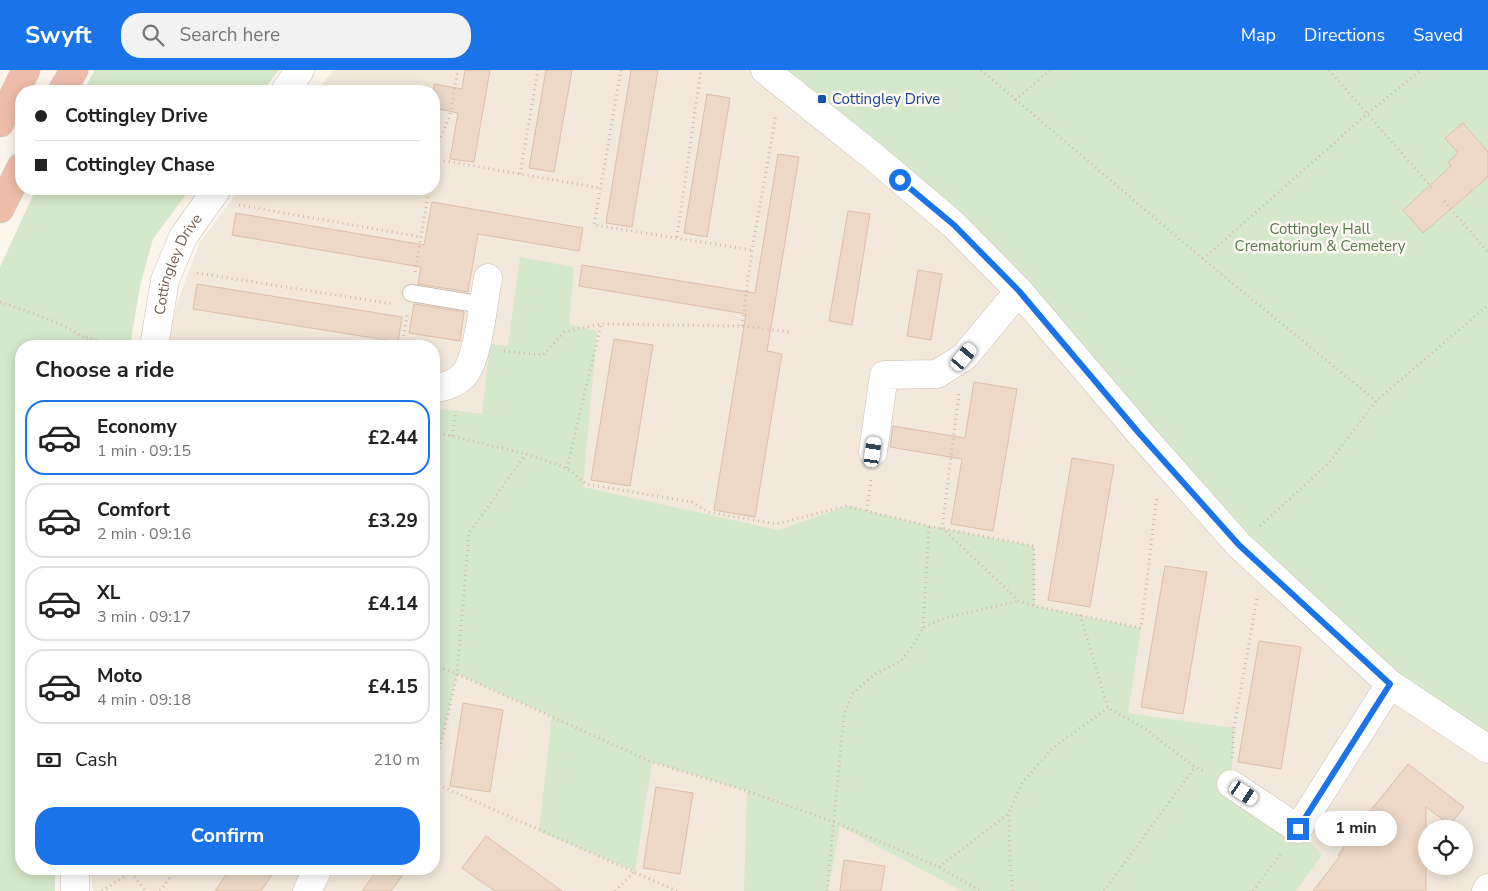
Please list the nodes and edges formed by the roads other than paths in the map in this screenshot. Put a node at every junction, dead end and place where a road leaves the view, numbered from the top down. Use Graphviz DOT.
graph roads {
  1 [pos="26,70"];
  2 [pos="74,70"];
  3 [pos="300,70"];
  4 [pos="764,70"];
  5 [pos="19,85"];
  6 [pos="65,85"];
  7 [pos="289,85"];
  8 [pos="15,92"];
  9 [pos="0,123"];
  10 [pos="15,179"];
  11 [pos="212,195"];
  12 [pos="0,209"];
  13 [pos="488,278"];
  14 [pos="1019,291"];
  15 [pos="410,300"];
  16 [pos="483,305"];
  17 [pos="155,340"];
  18 [pos="440,388"];
  19 [pos="873,452"];
  20 [pos="1390,684"];
  21 [pos="1488,749"];
  22 [pos="1231,784"];
  23 [pos="75,875"];
  24 [pos="315,875"];
  25 [pos="75,891"];
  26 [pos="307,891"];
  1 -- 5 [label="highway"];
  2 -- 6 [label="highway"];
  3 -- 7 [label="street"];
  4 -- 14 [label="street"];
  8 -- 9 [label="highway"];
  10 -- 12 [label="highway"];
  11 -- 17 [label="street, Cottingley Drive"];
  13 -- 16 [label="street"];
  14 -- 19 [label="street"];
  14 -- 20 [label="street"];
  15 -- 16 [label="lane"];
  16 -- 18 [label="street"];
  20 -- 21 [label="street"];
  20 -- 22 [label="street"];
  23 -- 25 [label="street"];
  24 -- 26 [label="street"];
}
